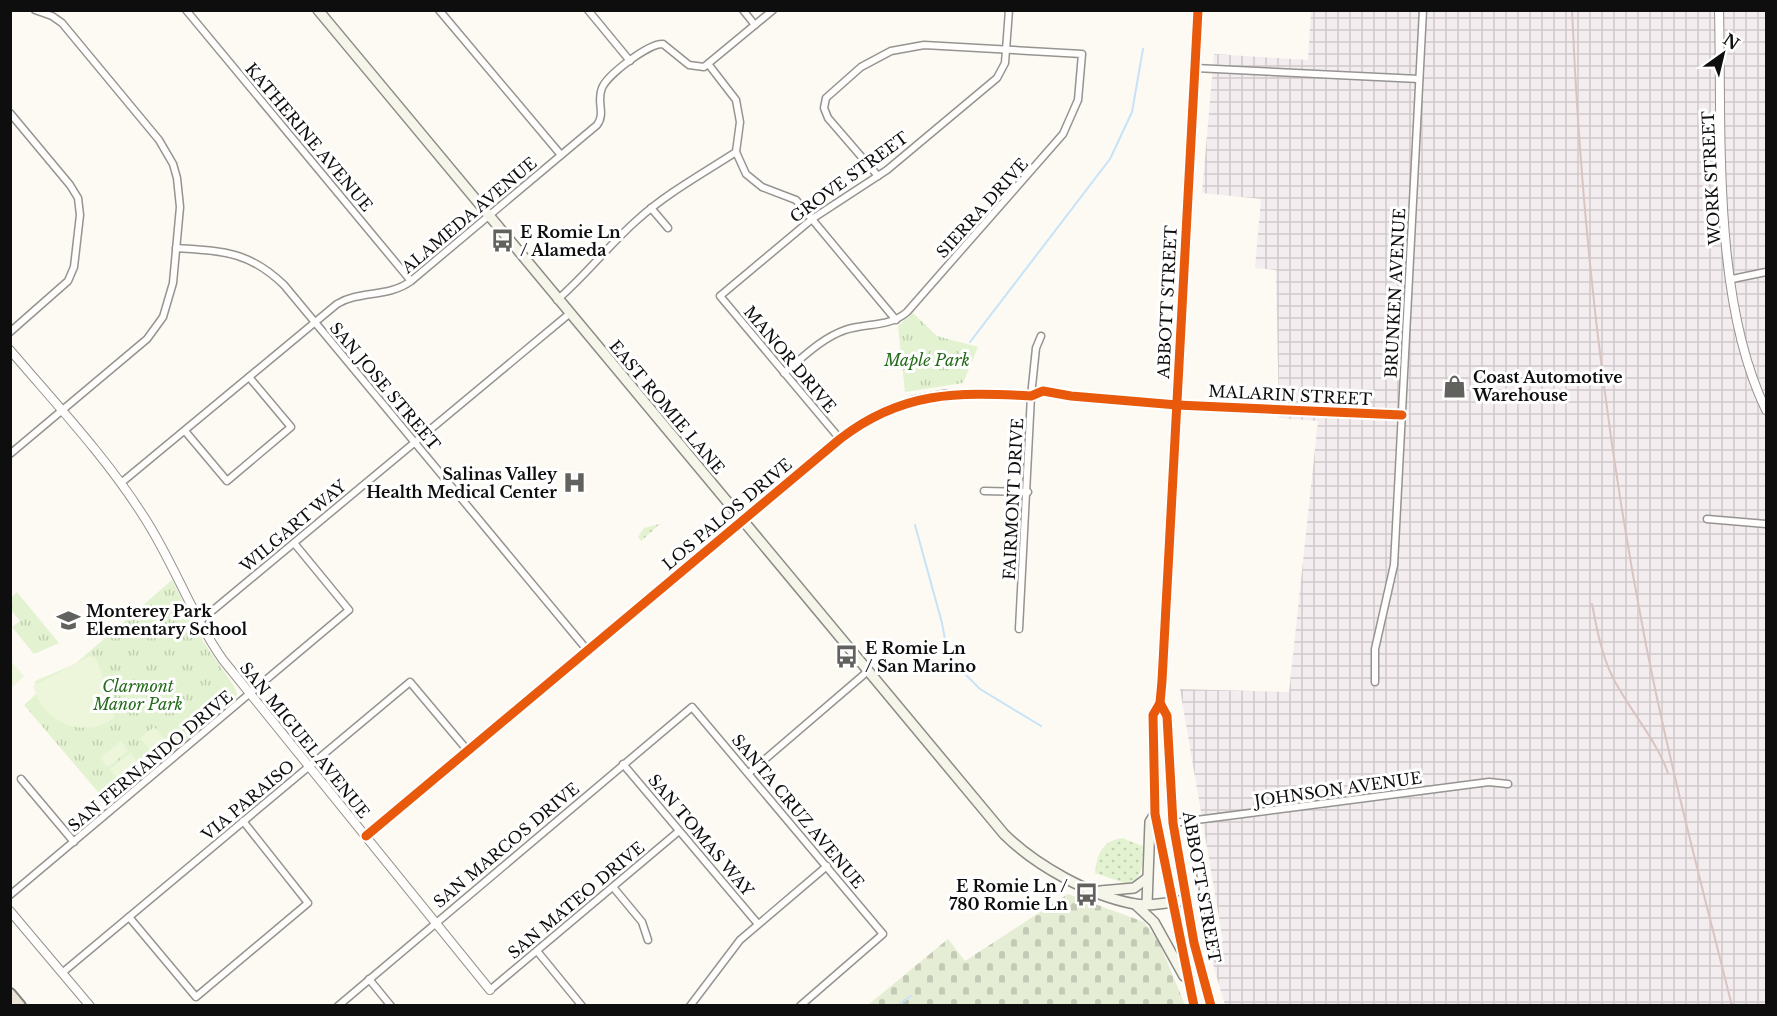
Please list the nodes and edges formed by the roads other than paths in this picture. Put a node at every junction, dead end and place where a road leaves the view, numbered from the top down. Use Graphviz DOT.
graph roads {
  1 [pos="35,10"];
  2 [pos="186,10"];
  3 [pos="318,10"];
  4 [pos="588,10"];
  5 [pos="743,10"];
  6 [pos="773,10"];
  7 [pos="1009,10"];
  8 [pos="1198,10"];
  9 [pos="1423,10"];
  10 [pos="1719,10"];
  11 [pos="441,11"];
  12 [pos="55,13"];
  13 [pos="755,25"];
  14 [pos="1007,50"];
  15 [pos="630,61"];
  16 [pos="709,65"];
  17 [pos="1195,68"];
  18 [pos="1419,80"];
  19 [pos="10,113"];
  20 [pos="736,152"];
  21 [pos="561,155"];
  22 [pos="878,176"];
  23 [pos="651,208"];
  24 [pos="488,216"];
  25 [pos="812,219"];
  26 [pos="668,228"];
  27 [pos="176,248"];
  28 [pos="1767,272"];
  29 [pos="1731,279"];
  30 [pos="411,281"];
  31 [pos="720,296"];
  32 [pos="557,300"];
  33 [pos="569,314"];
  34 [pos="896,320"];
  35 [pos="314,322"];
  36 [pos="10,332"];
  37 [pos="1041,336"];
  38 [pos="10,350"];
  39 [pos="784,373"];
  40 [pos="249,377"];
  41 [pos="1031,396"];
  42 [pos="1177,405"];
  43 [pos="1767,410"];
  44 [pos="61,411"];
  45 [pos="1402,415"];
  46 [pos="185,430"];
  47 [pos="840,439"];
  48 [pos="414,442"];
  49 [pos="10,454"];
  50 [pos="121,483"];
  51 [pos="984,491"];
  52 [pos="1028,492"];
  53 [pos="1707,519"];
  54 [pos="743,521"];
  55 [pos="1767,524"];
  56 [pos="294,543"];
  57 [pos="200,621"];
  58 [pos="1019,629"];
  59 [pos="588,651"];
  60 [pos="868,671"];
  61 [pos="1375,682"];
  62 [pos="250,693"];
  63 [pos="1160,704"];
  64 [pos="692,706"];
  65 [pos="468,751"];
  66 [pos="623,764"];
  67 [pos="310,766"];
  68 [pos="749,773"];
  69 [pos="21,779"];
  70 [pos="1508,783"];
  71 [pos="1155,814"];
  72 [pos="243,821"];
  73 [pos="1192,822"];
  74 [pos="1173,823"];
  75 [pos="679,831"];
  76 [pos="366,836"];
  77 [pos="75,842"];
  78 [pos="827,866"];
  79 [pos="1146,879"];
  80 [pos="613,887"];
  81 [pos="1099,892"];
  82 [pos="10,895"];
  83 [pos="1186,900"];
  84 [pos="1173,902"];
  85 [pos="1135,904"];
  86 [pos="1147,904"];
  87 [pos="10,911"];
  88 [pos="129,917"];
  89 [pos="434,923"];
  90 [pos="758,924"];
  91 [pos="648,940"];
  92 [pos="537,951"];
  93 [pos="1219,960"];
  94 [pos="62,973"];
  95 [pos="369,979"];
  96 [pos="1188,984"];
  97 [pos="490,990"];
  98 [pos="10,994"];
  99 [pos="20,1005"];
  100 [pos="90,1005"];
  101 [pos="338,1005"];
  102 [pos="391,1005"];
  103 [pos="582,1005"];
  104 [pos="690,1005"];
  105 [pos="800,1005"];
  106 [pos="1194,1005"];
  107 [pos="1211,1005"];
  1 -- 12 [label="street"];
  2 -- 30 [label="street, KATHERINE AVENUE"];
  3 -- 24 [label="main road, EAST ROMIE LANE"];
  4 -- 15 [label="street"];
  5 -- 13 [label="street"];
  6 -- 13 [label="street"];
  7 -- 14 [label="street, GROVE STREET"];
  8 -- 17 [label="main road, ABBOTT STREET"];
  9 -- 18 [label="street, BRUNKEN AVENUE"];
  10 -- 29 [label="street, WORK STREET"];
  11 -- 21 [label="street"];
  12 -- 27 [label="street"];
  13 -- 16 [label="street"];
  14 -- 22 [label="street, GROVE STREET"];
  14 -- 22 [label="street"];
  14 -- 34 [label="street, SIERRA DRIVE"];
  15 -- 16 [label="street, ALAMEDA AVENUE"];
  15 -- 21 [label="street, ALAMEDA AVENUE"];
  16 -- 20 [label="street"];
  17 -- 18 [label="street"];
  17 -- 42 [label="main road, ABBOTT STREET"];
  18 -- 45 [label="street, BRUNKEN AVENUE"];
  19 -- 36 [label="street"];
  20 -- 23 [label="street"];
  20 -- 25 [label="street"];
  21 -- 24 [label="street, ALAMEDA AVENUE"];
  22 -- 25 [label="street, GROVE STREET"];
  23 -- 26 [label="street"];
  23 -- 32 [label="street"];
  24 -- 30 [label="street, ALAMEDA AVENUE"];
  24 -- 32 [label="main road, EAST ROMIE LANE"];
  25 -- 31 [label="street, GROVE STREET"];
  25 -- 34 [label="street"];
  27 -- 35 [label="street, SAN JOSE STREET"];
  27 -- 44 [label="street"];
  28 -- 29 [label="street"];
  29 -- 43 [label="street, WORK STREET"];
  30 -- 35 [label="street, ALAMEDA AVENUE"];
  31 -- 39 [label="street, MANOR DRIVE"];
  32 -- 33 [label="main road, EAST ROMIE LANE"];
  33 -- 48 [label="street, WILGART WAY"];
  33 -- 54 [label="main road, EAST ROMIE LANE"];
  34 -- 39 [label="street"];
  35 -- 40 [label="street, ALAMEDA AVENUE"];
  35 -- 48 [label="street, SAN JOSE STREET"];
  37 -- 41 [label="street, FAIRMONT DRIVE"];
  38 -- 44 [label="street, SAN MIGUEL AVENUE"];
  39 -- 47 [label="street, MANOR DRIVE"];
  40 -- 46 [label="street, ALAMEDA AVENUE"];
  40 -- 46 [label="street"];
  41 -- 42 [label="street, LOS PALOS DRIVE"];
  41 -- 47 [label="street, LOS PALOS DRIVE"];
  41 -- 52 [label="street, FAIRMONT DRIVE"];
  42 -- 45 [label="street, MALARIN STREET"];
  42 -- 63 [label="main road, ABBOTT STREET"];
  44 -- 49 [label="street"];
  44 -- 50 [label="street, SAN MIGUEL AVENUE"];
  45 -- 61 [label="street, BRUNKEN AVENUE"];
  46 -- 50 [label="street, ALAMEDA AVENUE"];
  47 -- 54 [label="street, LOS PALOS DRIVE"];
  48 -- 56 [label="street, WILGART WAY"];
  48 -- 59 [label="street, SAN JOSE STREET"];
  50 -- 57 [label="street, SAN MIGUEL AVENUE"];
  51 -- 52 [label="street"];
  52 -- 58 [label="street, FAIRMONT DRIVE"];
  53 -- 55 [label="street"];
  54 -- 59 [label="street, LOS PALOS DRIVE"];
  54 -- 60 [label="main road, EAST ROMIE LANE"];
  56 -- 57 [label="street, WILGART WAY"];
  56 -- 62 [label="street, SAN FERNANDO DRIVE"];
  57 -- 62 [label="street, SAN MIGUEL AVENUE"];
  59 -- 65 [label="street, LOS PALOS DRIVE"];
  60 -- 68 [label="street"];
  60 -- 81 [label="main road, EAST ROMIE LANE"];
  62 -- 67 [label="street, SAN MIGUEL AVENUE"];
  62 -- 77 [label="street, SAN FERNANDO DRIVE"];
  63 -- 71 [label="main road, ABBOTT STREET"];
  63 -- 74 [label="main road, ABBOTT STREET"];
  64 -- 66 [label="street, SAN MARCOS DRIVE"];
  64 -- 68 [label="street, SANTA CRUZ AVENUE"];
  65 -- 67 [label="street, VIA PARAISO"];
  65 -- 76 [label="street, LOS PALOS DRIVE"];
  66 -- 75 [label="street, SAN TOMAS WAY"];
  66 -- 89 [label="street, SAN MARCOS DRIVE"];
  67 -- 72 [label="street, VIA PARAISO"];
  67 -- 76 [label="street, SAN MIGUEL AVENUE"];
  68 -- 78 [label="street, SANTA CRUZ AVENUE"];
  69 -- 77 [label="street"];
  70 -- 73 [label="street, JOHNSON AVENUE"];
  71 -- 79 [label="main road"];
  71 -- 84 [label="main road, ABBOTT STREET"];
  72 -- 88 [label="street, VIA PARAISO"];
  72 -- 88 [label="street"];
  73 -- 74 [label="street, JOHNSON AVENUE"];
  73 -- 93 [label="street"];
  74 -- 83 [label="main road, ABBOTT STREET"];
  75 -- 80 [label="street, SAN MATEO DRIVE"];
  75 -- 90 [label="street, SAN TOMAS WAY"];
  76 -- 89 [label="street, SAN MIGUEL AVENUE"];
  77 -- 82 [label="street, SAN FERNANDO DRIVE"];
  78 -- 90 [label="street"];
  78 -- 105 [label="street, SANTA CRUZ AVENUE"];
  79 -- 81 [label="main road"];
  79 -- 86 [label="main road"];
  80 -- 91 [label="street"];
  80 -- 92 [label="street, SAN MATEO DRIVE"];
  81 -- 85 [label="main road, EAST ROMIE LANE"];
  83 -- 84 [label="main road, EAST ROMIE LANE"];
  83 -- 107 [label="main road, ABBOTT STREET"];
  84 -- 86 [label="main road, EAST ROMIE LANE"];
  84 -- 96 [label="main road, ABBOTT STREET"];
  85 -- 86 [label="main road, EAST ROMIE LANE"];
  85 -- 96 [label="main road"];
  87 -- 94 [label="street"];
  88 -- 94 [label="street, VIA PARAISO"];
  89 -- 95 [label="street, SAN MARCOS DRIVE"];
  89 -- 97 [label="street, SAN MIGUEL AVENUE"];
  90 -- 104 [label="street"];
  92 -- 97 [label="street, SAN MATEO DRIVE"];
  92 -- 103 [label="street"];
  94 -- 100 [label="street"];
  95 -- 101 [label="street, SAN MARCOS DRIVE"];
  95 -- 102 [label="street"];
  96 -- 106 [label="main road, ABBOTT STREET"];
  98 -- 99 [label="highway"];
}
